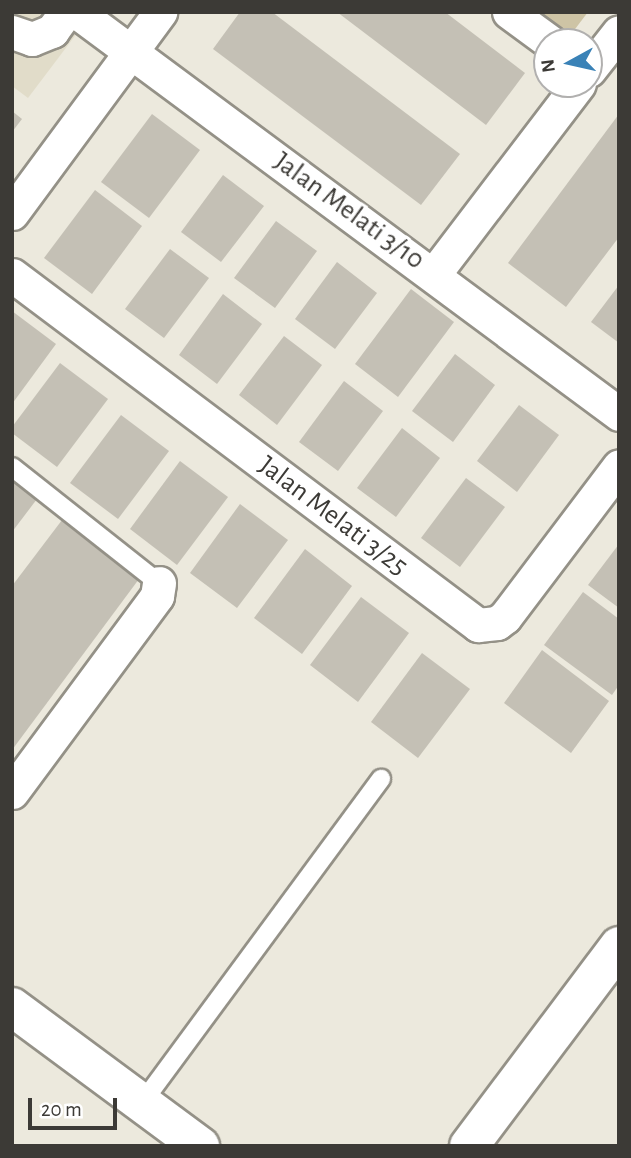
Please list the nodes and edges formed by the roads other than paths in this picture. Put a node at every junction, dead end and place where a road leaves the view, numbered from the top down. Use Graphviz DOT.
graph roads {
  1 [pos="66,12"];
  2 [pos="77,12"];
  3 [pos="160,12"];
  4 [pos="509,12"];
  5 [pos="533,30"];
  6 [pos="12,32"];
  7 [pos="619,32"];
  8 [pos="132,51"];
  9 [pos="603,52"];
  10 [pos="568,98"];
  11 [pos="12,214"];
  12 [pos="434,274"];
  13 [pos="12,275"];
  14 [pos="619,414"];
  15 [pos="619,466"];
  16 [pos="12,467"];
  17 [pos="159,583"];
  18 [pos="381,779"];
  19 [pos="12,792"];
  20 [pos="619,946"];
  21 [pos="12,1007"];
  22 [pos="142,1103"];
  23 [pos="200,1146"];
  24 [pos="469,1146"];
  1 -- 6 [label="street"];
  2 -- 8 [label="street, Jalan Melati 3/10"];
  3 -- 8 [label="street"];
  4 -- 5 [label="street"];
  7 -- 9 [label="street"];
  8 -- 11 [label="street"];
  8 -- 12 [label="street, Jalan Melati 3/10"];
  10 -- 12 [label="street"];
  12 -- 14 [label="street, Jalan Melati 3/10"];
  13 -- 15 [label="street, Jalan Melati 3/25"];
  16 -- 17 [label="lane"];
  17 -- 19 [label="street"];
  18 -- 22 [label="lane"];
  20 -- 24 [label="street"];
  21 -- 22 [label="street"];
  22 -- 23 [label="street"];
}
